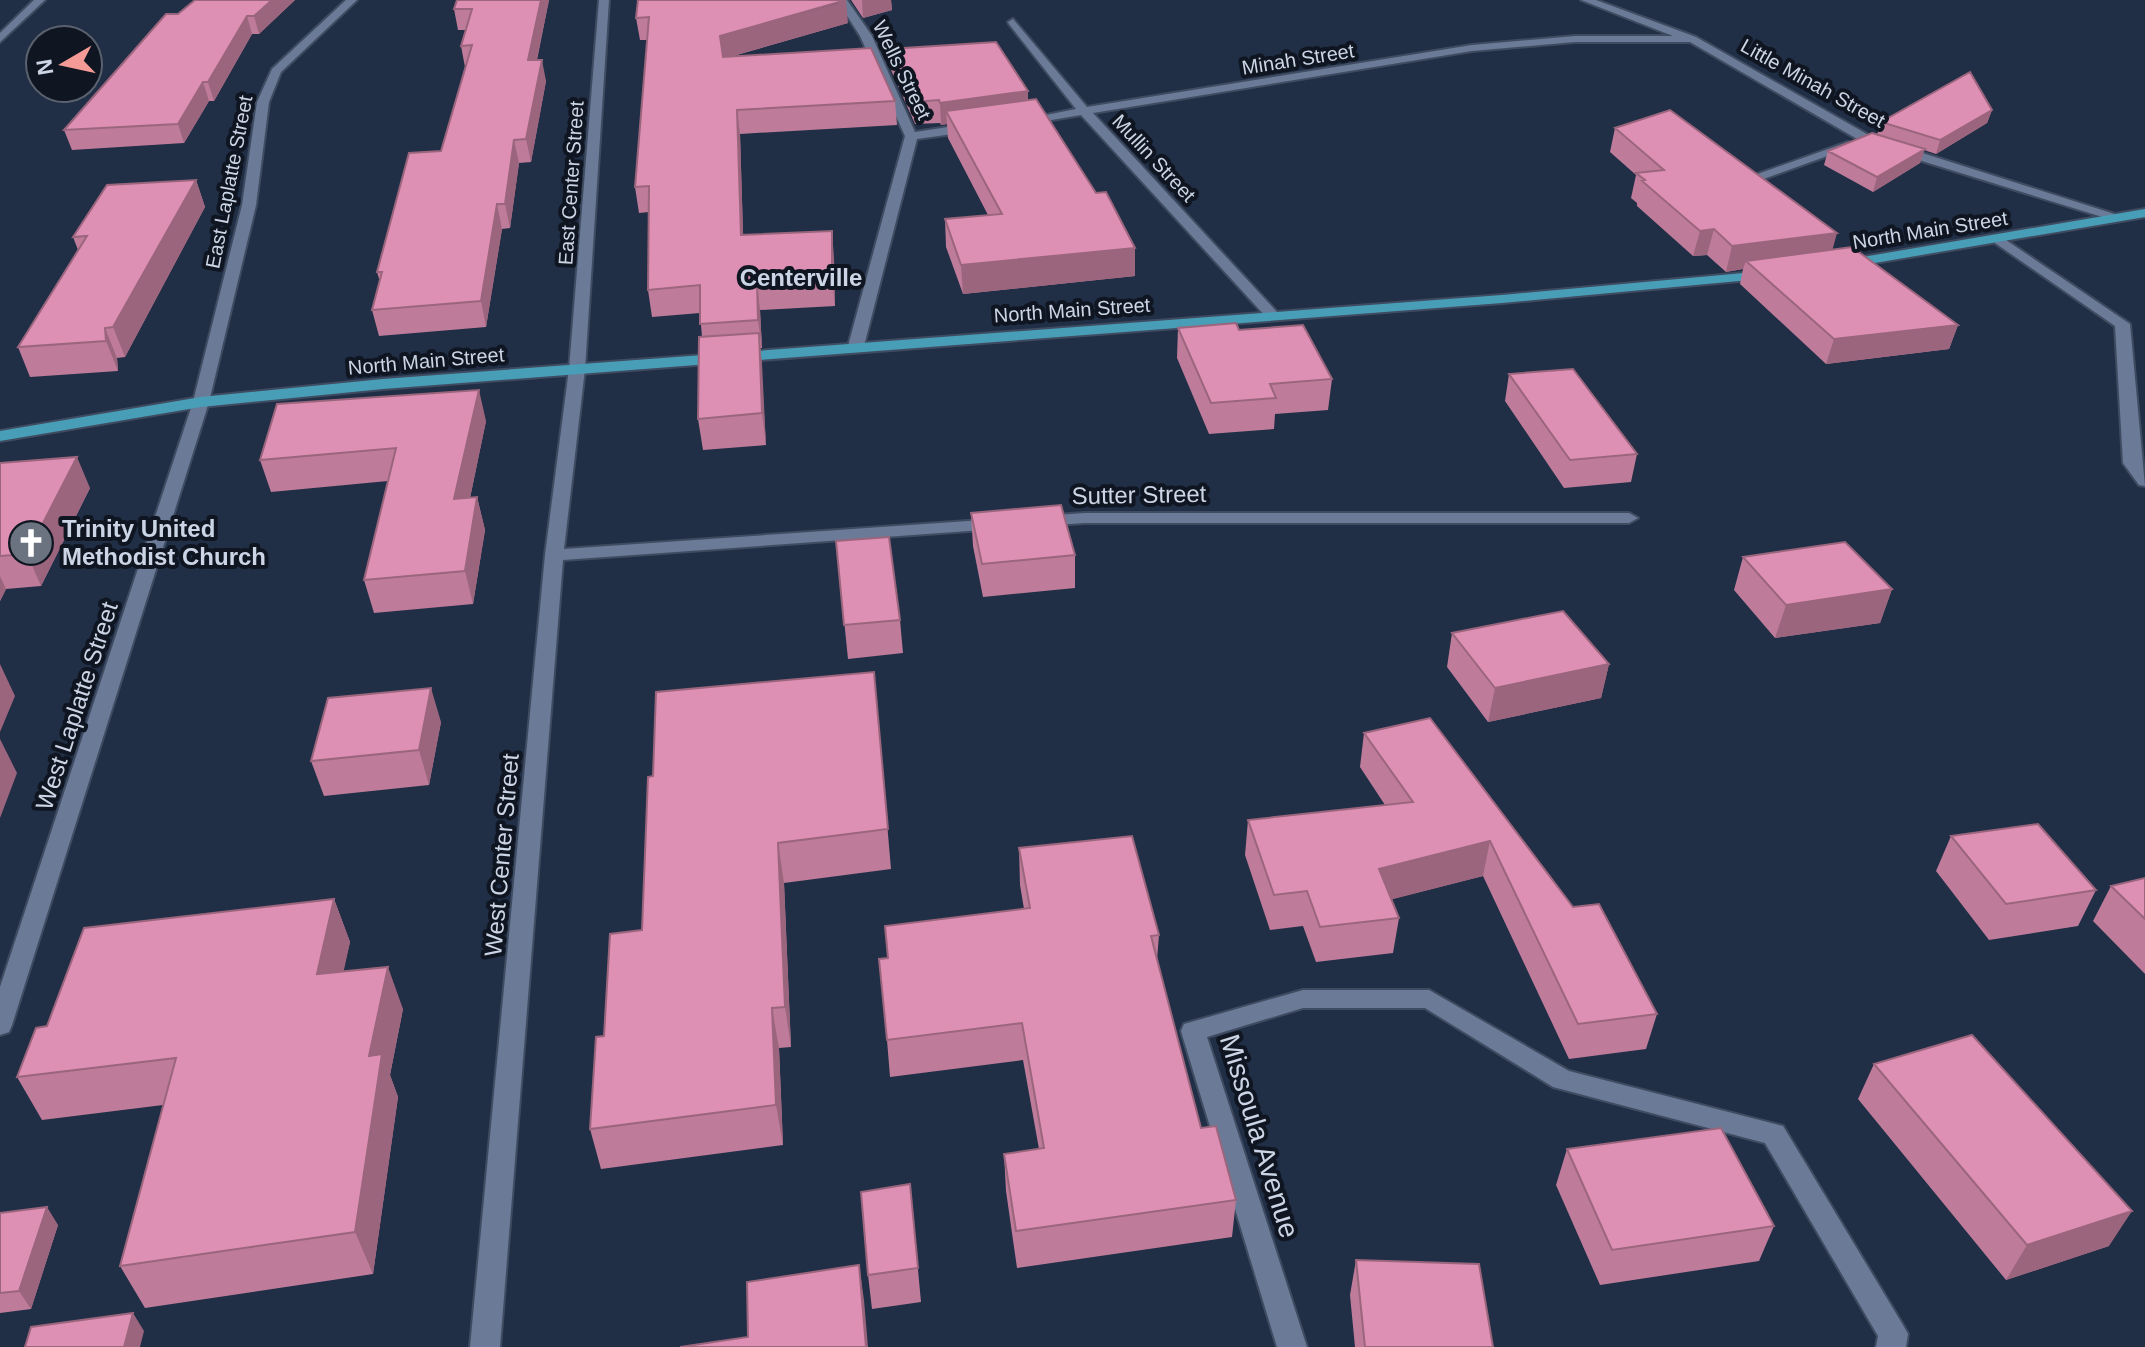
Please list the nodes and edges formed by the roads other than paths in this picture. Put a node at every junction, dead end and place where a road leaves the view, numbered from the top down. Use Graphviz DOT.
graph roads {
  1 [pos="40,0"];
  2 [pos="352,0"];
  3 [pos="604,0"];
  4 [pos="842,0"];
  5 [pos="1586,0"];
  6 [pos="1013,22"];
  7 [pos="0,39"];
  8 [pos="1692,39"];
  9 [pos="1085,112"];
  10 [pos="1006,123"];
  11 [pos="990,125"];
  12 [pos="911,136"];
  13 [pos="1868,140"];
  14 [pos="1742,182"];
  15 [pos="2145,213"];
  16 [pos="2117,217"];
  17 [pos="2000,240"];
  18 [pos="1821,267"];
  19 [pos="1777,274"];
  20 [pos="1272,315"];
  21 [pos="856,346"];
  22 [pos="577,369"];
  23 [pos="201,402"];
  24 [pos="0,436"];
  25 [pos="2145,481"];
  26 [pos="1629,518"];
  27 [pos="554,555"];
  28 [pos="0,1025"];
  29 [pos="485,1347"];
  30 [pos="1292,1347"];
  31 [pos="1891,1347"];
  1 -- 7 [label="street"];
  2 -- 23 [label="street, East Laplatte Street"];
  3 -- 22 [label="street, East Center Street"];
  4 -- 12 [label="street, Wells Street"];
  5 -- 8 [label="street, Little Minah Street"];
  6 -- 9 [label="street, Mullin Street"];
  8 -- 9 [label="street, Minah Street"];
  8 -- 13 [label="street, Little Minah Street"];
  9 -- 10 [label="street, Minah Street"];
  9 -- 20 [label="street, Mullin Street"];
  11 -- 12 [label="street"];
  12 -- 21 [label="street, Wells Street"];
  13 -- 14 [label="street"];
  13 -- 16 [label="street, Little Minah Street"];
  15 -- 16 [label="main road, North Main Street"];
  16 -- 17 [label="main road, North Main Street"];
  17 -- 18 [label="main road, North Main Street"];
  17 -- 25 [label="street"];
  19 -- 20 [label="main road, North Main Street"];
  20 -- 21 [label="main road, North Main Street"];
  21 -- 22 [label="main road, North Main Street"];
  22 -- 23 [label="main road, North Main Street"];
  22 -- 27 [label="street, West Center Street"];
  23 -- 24 [label="main road, North Main Street"];
  23 -- 28 [label="street, West Laplatte Street"];
  26 -- 27 [label="street, Sutter Street"];
  27 -- 29 [label="street, West Center Street"];
  30 -- 31 [label="street, Missoula Avenue"];
}
